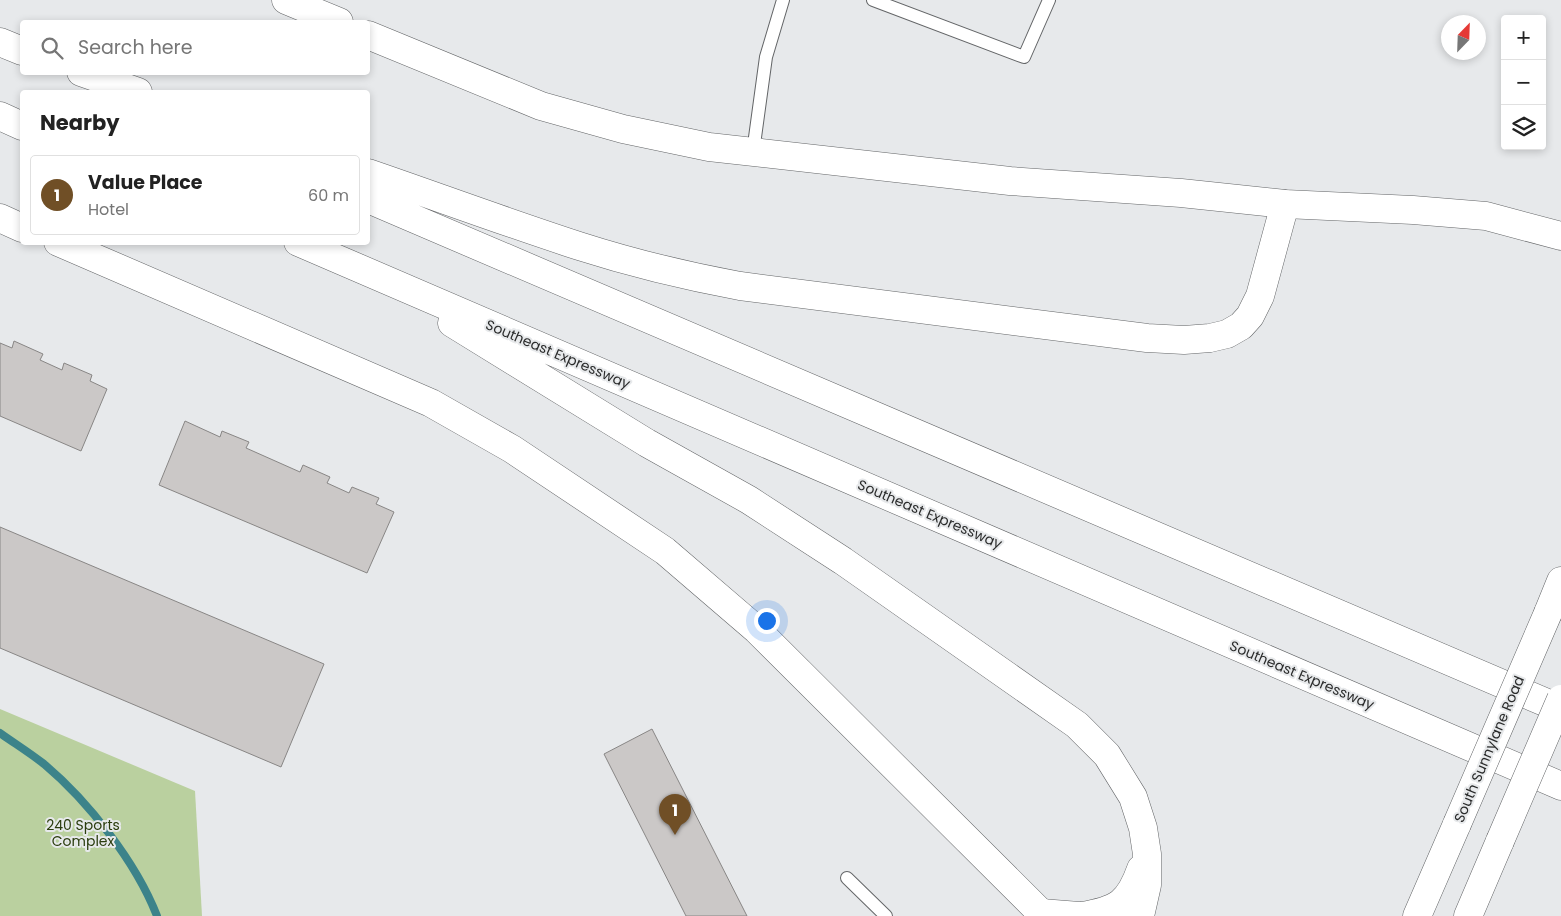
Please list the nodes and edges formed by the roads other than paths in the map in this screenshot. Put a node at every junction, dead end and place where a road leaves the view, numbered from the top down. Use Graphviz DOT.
graph roads {
  1 [pos="286,0"];
  2 [pos="783,0"];
  3 [pos="873,0"];
  4 [pos="1049,0"];
  5 [pos="334,20"];
  6 [pos="370,35"];
  7 [pos="0,42"];
  8 [pos="20,51"];
  9 [pos="79,75"];
  10 [pos="89,75"];
  11 [pos="114,90"];
  12 [pos="132,90"];
  13 [pos="0,116"];
  14 [pos="20,125"];
  15 [pos="753,152"];
  16 [pos="370,174"];
  17 [pos="370,200"];
  18 [pos="1285,204"];
  19 [pos="0,218"];
  20 [pos="20,227"];
  21 [pos="1561,236"];
  22 [pos="65,245"];
  23 [pos="305,245"];
  24 [pos="368,272"];
  25 [pos="1561,581"];
  26 [pos="1561,699"];
  27 [pos="1561,709"];
  28 [pos="1561,786"];
  29 [pos="1147,854"];
  30 [pos="846,878"];
  31 [pos="1042,914"];
  32 [pos="886,916"];
  33 [pos="1081,916"];
  34 [pos="1140,916"];
  35 [pos="1417,916"];
  36 [pos="1468,916"];
  1 -- 5 [label="main road"];
  2 -- 15 [label="lane"];
  3 -- 4 [label="lane"];
  6 -- 15 [label="main road"];
  7 -- 8 [label="main road"];
  9 -- 11 [label="main road"];
  10 -- 12 [label="main road"];
  13 -- 14 [label="main road"];
  15 -- 18 [label="main road"];
  16 -- 18 [label="main road"];
  17 -- 27 [label="main road"];
  18 -- 21 [label="main road"];
  19 -- 20 [label="main road"];
  22 -- 31 [label="main road"];
  23 -- 24 [label="main road, Southeast Expressway"];
  24 -- 28 [label="main road, Southeast Expressway"];
  24 -- 29 [label="main road"];
  25 -- 35 [label="main road, South Sunnylane Road, bridge"];
  26 -- 36 [label="main road, bridge"];
  29 -- 33 [label="main road"];
  29 -- 34 [label="main road"];
  30 -- 32 [label="lane"];
  31 -- 33 [label="main road"];
}
